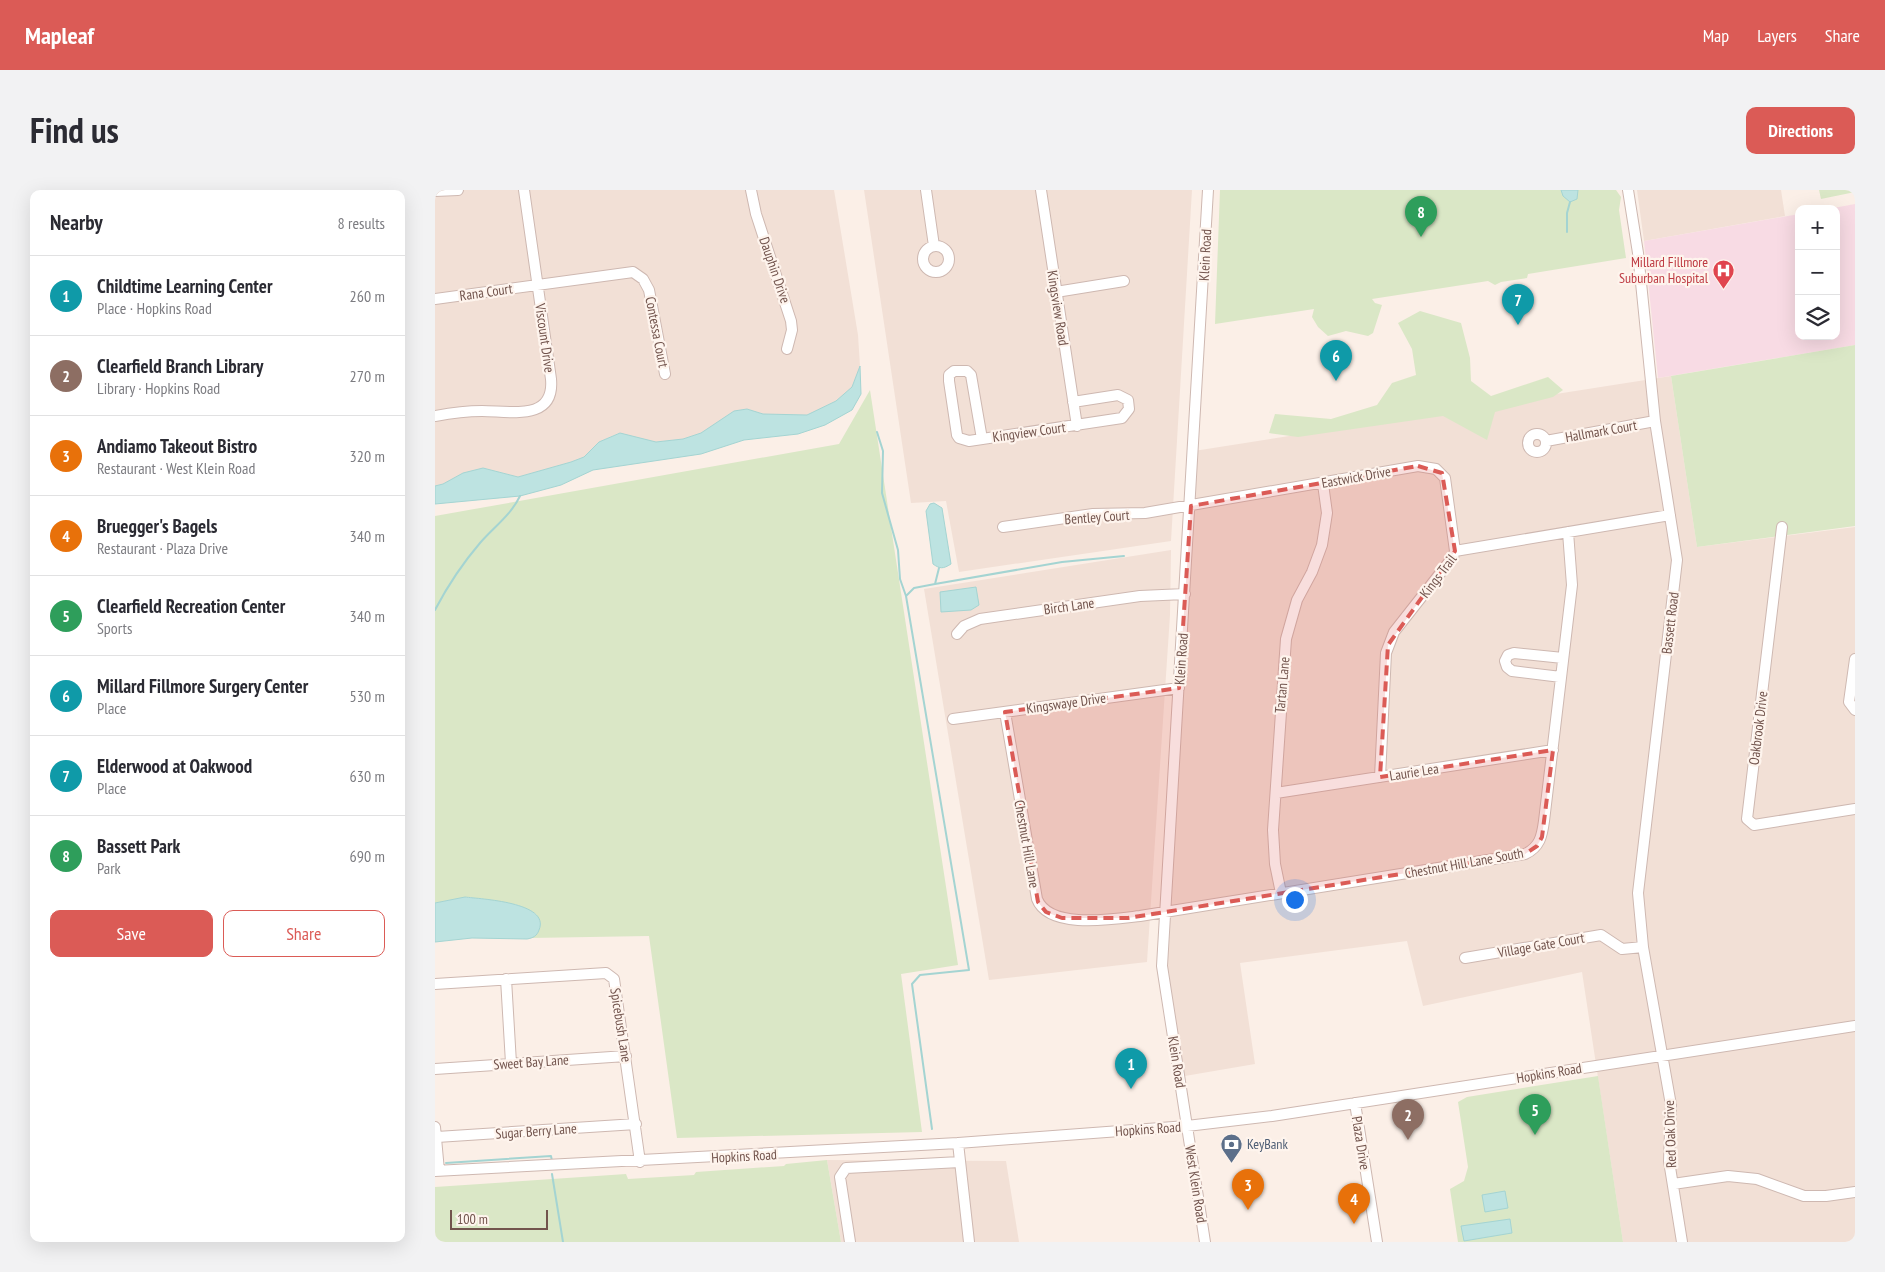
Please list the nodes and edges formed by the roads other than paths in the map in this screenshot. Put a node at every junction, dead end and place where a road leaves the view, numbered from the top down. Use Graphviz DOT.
graph roads {
  1 [pos="457,190"];
  2 [pos="524,190"];
  3 [pos="751,190"];
  4 [pos="926,190"];
  5 [pos="1041,190"];
  6 [pos="1208,190"];
  7 [pos="1628,190"];
  8 [pos="435,191"];
  9 [pos="934,246"];
  10 [pos="1124,281"];
  11 [pos="538,284"];
  12 [pos="1056,292"];
  13 [pos="435,299"];
  14 [pos="787,350"];
  15 [pos="665,374"];
  16 [pos="1073,402"];
  17 [pos="435,416"];
  18 [pos="1655,421"];
  19 [pos="1077,426"];
  20 [pos="982,439"];
  21 [pos="1546,441"];
  22 [pos="1323,484"];
  23 [pos="1191,506"];
  24 [pos="1670,515"];
  25 [pos="1003,527"];
  26 [pos="1782,527"];
  27 [pos="1568,532"];
  28 [pos="1455,551"];
  29 [pos="1185,594"];
  30 [pos="957,634"];
  31 [pos="1563,658"];
  32 [pos="1855,659"];
  33 [pos="1561,677"];
  34 [pos="1179,688"];
  35 [pos="1855,710"];
  36 [pos="1005,712"];
  37 [pos="953,719"];
  38 [pos="1553,750"];
  39 [pos="1380,777"];
  40 [pos="1275,793"];
  41 [pos="1855,809"];
  42 [pos="1281,893"];
  43 [pos="1165,912"];
  44 [pos="1643,947"];
  45 [pos="1465,958"];
  46 [pos="506,979"];
  47 [pos="435,984"];
  48 [pos="1855,1026"];
  49 [pos="626,1056"];
  50 [pos="1662,1056"];
  51 [pos="511,1063"];
  52 [pos="435,1068"];
  53 [pos="1355,1103"];
  54 [pos="635,1124"];
  55 [pos="1187,1126"];
  56 [pos="436,1132"];
  57 [pos="958,1143"];
  58 [pos="640,1162"];
  59 [pos="960,1162"];
  60 [pos="437,1171"];
  61 [pos="1673,1184"];
  62 [pos="1855,1192"];
  63 [pos="850,1242"];
  64 [pos="969,1242"];
  65 [pos="1205,1242"];
  66 [pos="1377,1242"];
  67 [pos="1682,1242"];
  1 -- 8 [label="street"];
  2 -- 11 [label="street, Viscount Drive"];
  3 -- 14 [label="street, Dauphin Drive"];
  4 -- 9 [label="street"];
  5 -- 12 [label="street, Kingsview Road"];
  6 -- 23 [label="street, Klein Road"];
  7 -- 18 [label="street, Bassett Road"];
  10 -- 12 [label="street"];
  11 -- 13 [label="street, Rana Court"];
  11 -- 15 [label="street, Contessa Court"];
  11 -- 17 [label="street, Viscount Drive"];
  12 -- 16 [label="street, Kingsview Road"];
  16 -- 19 [label="street, Kingsview Road"];
  16 -- 19 [label="street, Kingview Court"];
  18 -- 21 [label="street, Hallmark Court"];
  18 -- 24 [label="street, Bassett Road"];
  19 -- 20 [label="street, Kingview Court"];
  20 -- 20 [label="street, Kingview Court"];
  22 -- 23 [label="street, Eastwick Drive"];
  22 -- 28 [label="street, Eastwick Drive"];
  22 -- 40 [label="street, Tartan Lane"];
  23 -- 25 [label="street, Bentley Court"];
  23 -- 29 [label="street, Klein Road"];
  24 -- 27 [label="street, Kings Trail"];
  24 -- 44 [label="street, Bassett Road"];
  26 -- 41 [label="street, Oakbrook Drive"];
  27 -- 28 [label="street, Kings Trail"];
  27 -- 31 [label="street, Chestnut Hill Lane South"];
  28 -- 39 [label="street, Kings Trail"];
  29 -- 30 [label="street, Birch Lane"];
  29 -- 34 [label="street, Klein Road"];
  31 -- 33 [label="street, Chestnut Hill Lane South"];
  31 -- 33 [label="street"];
  32 -- 35 [label="street"];
  33 -- 38 [label="street, Chestnut Hill Lane South"];
  34 -- 36 [label="street, Kingswaye Drive"];
  34 -- 43 [label="street, Klein Road"];
  36 -- 37 [label="street, Kingswaye Drive"];
  36 -- 43 [label="street, Chestnut Hill Lane"];
  38 -- 39 [label="street, Laurie Lea"];
  38 -- 42 [label="street, Chestnut Hill Lane South"];
  39 -- 40 [label="street, Laurie Lea"];
  40 -- 42 [label="street, Tartan Lane"];
  42 -- 43 [label="street, Chestnut Hill Lane South"];
  43 -- 55 [label="street, Klein Road"];
  44 -- 45 [label="street, Village Gate Court"];
  44 -- 50 [label="street, Bassett Road"];
  46 -- 47 [label="street, Spicebush Lane"];
  46 -- 49 [label="street, Spicebush Lane"];
  46 -- 51 [label="street"];
  48 -- 50 [label="street, Hopkins Road"];
  49 -- 51 [label="street, Sweet Bay Lane"];
  49 -- 54 [label="street, Spicebush Lane"];
  50 -- 53 [label="street, Hopkins Road"];
  50 -- 61 [label="street, Red Oak Drive"];
  51 -- 52 [label="street, Sweet Bay Lane"];
  53 -- 55 [label="street, Hopkins Road"];
  53 -- 66 [label="street, Plaza Drive"];
  54 -- 56 [label="street, Sugar Berry Lane"];
  54 -- 58 [label="street, Spicebush Lane"];
  55 -- 57 [label="street, Hopkins Road"];
  55 -- 65 [label="street, West Klein Road"];
  56 -- 60 [label="street"];
  57 -- 58 [label="street, Hopkins Road"];
  57 -- 59 [label="street"];
  58 -- 60 [label="street, Hopkins Road"];
  59 -- 63 [label="street"];
  59 -- 64 [label="street"];
  61 -- 62 [label="street"];
  61 -- 67 [label="street, Red Oak Drive"];
}
